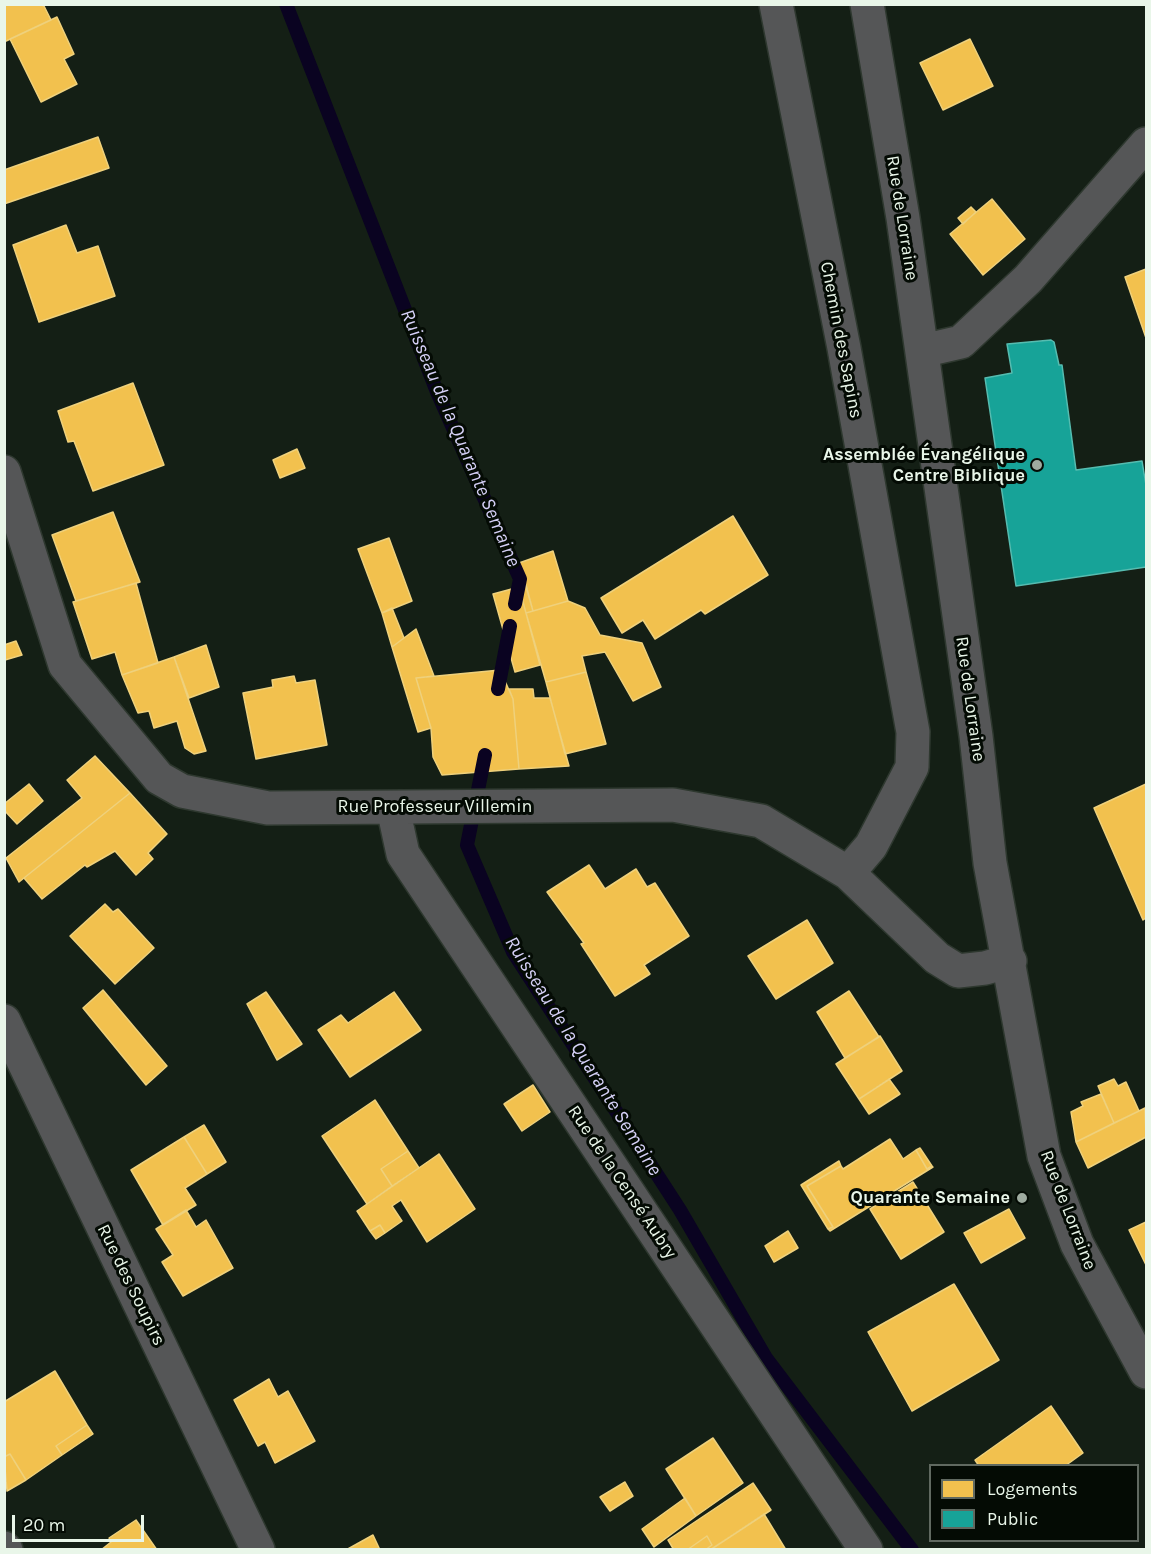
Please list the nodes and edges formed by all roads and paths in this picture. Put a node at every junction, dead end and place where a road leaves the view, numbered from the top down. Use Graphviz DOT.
graph roads {
  1 [pos="776,4"];
  2 [pos="867,4"];
  3 [pos="1146,144"];
  4 [pos="922,351"];
  5 [pos="4,472"];
  6 [pos="393,808"];
  7 [pos="848,873"];
  8 [pos="1010,961"];
  9 [pos="4,1021"];
  10 [pos="1146,1372"];
  11 [pos="258,1550"];
  12 [pos="866,1550"];
  1 -- 7 [label="street, Chemin des Sapins"];
  2 -- 4 [label="street, Rue de Lorraine"];
  3 -- 4 [label="street"];
  4 -- 8 [label="street, Rue de Lorraine"];
  5 -- 6 [label="street, Rue Professeur Villemin"];
  6 -- 7 [label="street, Rue Professeur Villemin"];
  6 -- 12 [label="street, Rue de la Censé Aubry"];
  7 -- 8 [label="street, Rue Professeur Villemin"];
  8 -- 10 [label="street, Rue de Lorraine"];
  9 -- 11 [label="street, Rue des Soupirs"];
}
